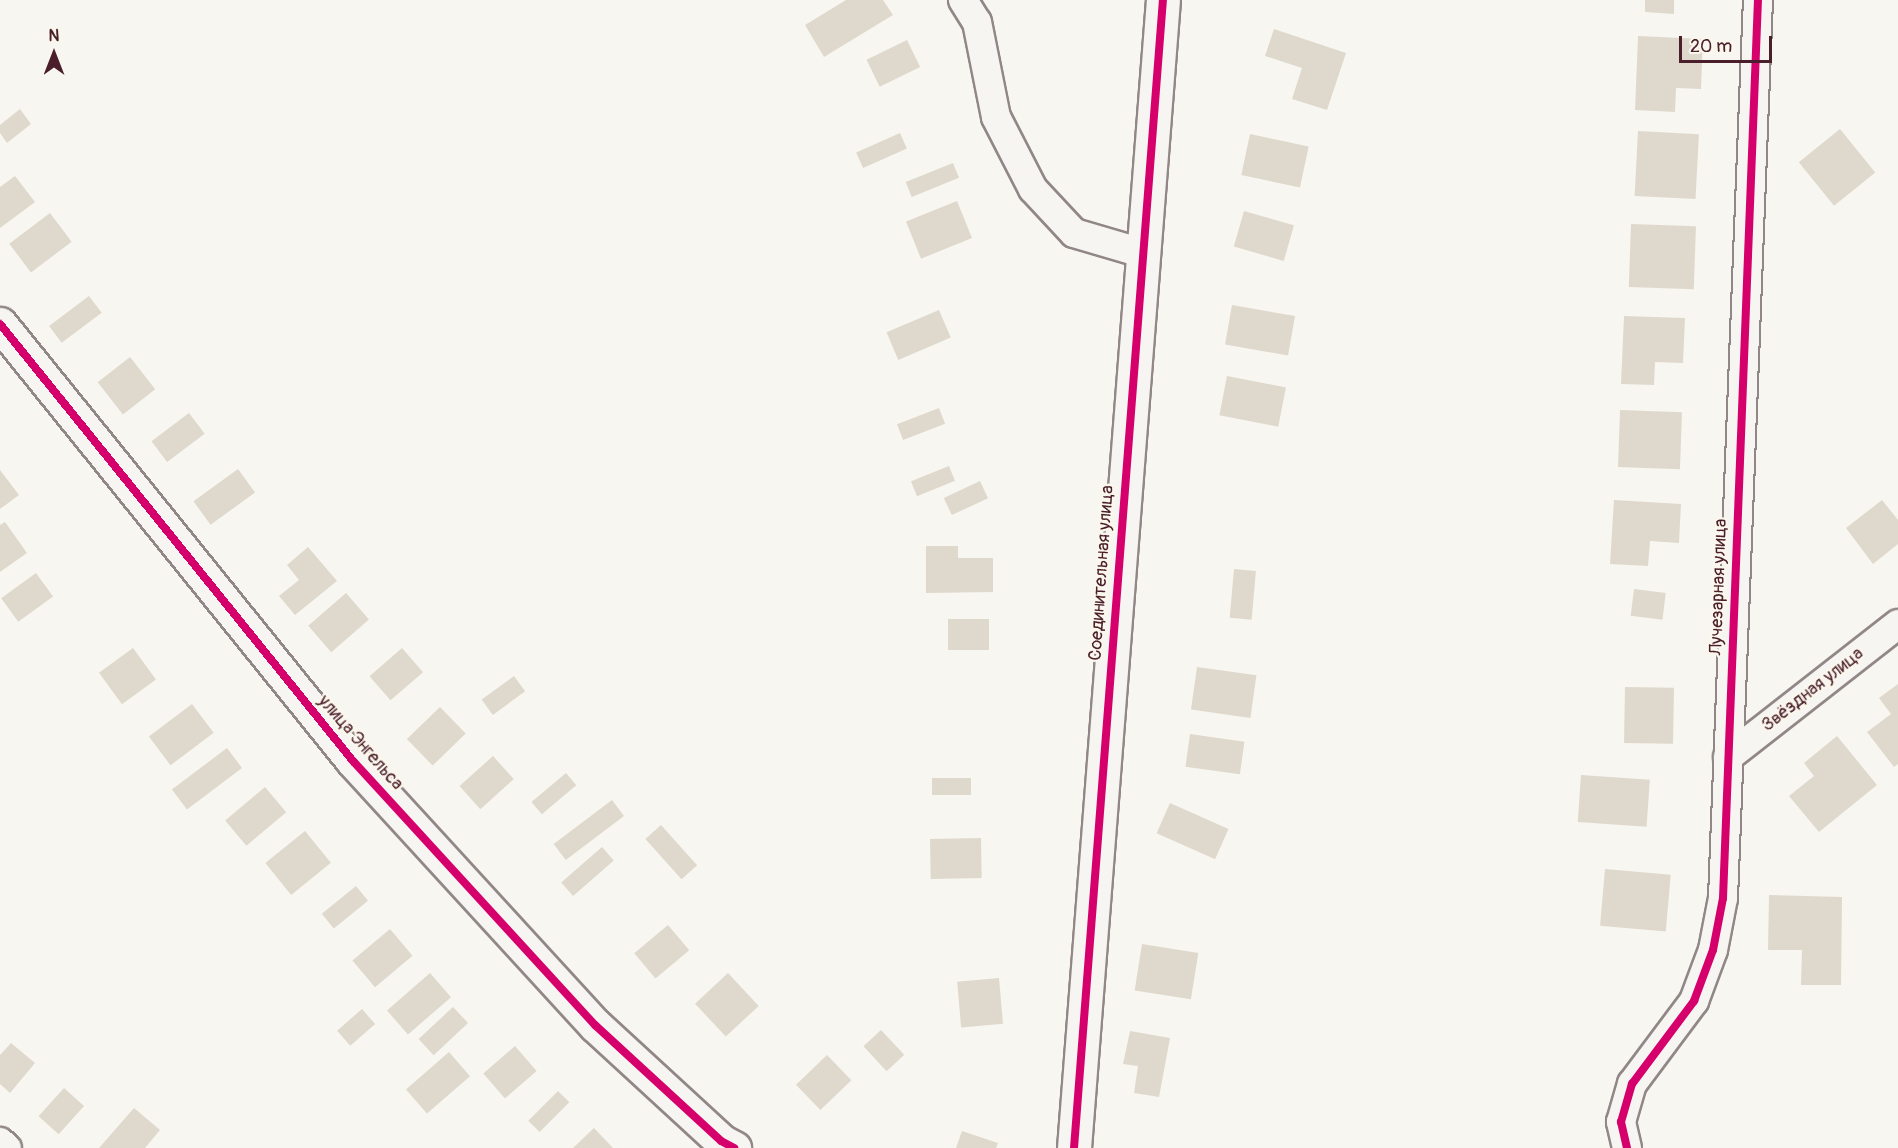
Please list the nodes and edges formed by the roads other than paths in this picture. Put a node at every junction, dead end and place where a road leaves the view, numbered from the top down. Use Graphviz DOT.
graph roads {
  1 [pos="963,0"];
  2 [pos="1162,0"];
  3 [pos="1758,0"];
  4 [pos="1142,253"];
  5 [pos="0,324"];
  6 [pos="1898,624"];
  7 [pos="1728,757"];
  8 [pos="0,1142"];
  9 [pos="7,1148"];
  10 [pos="734,1148"];
  11 [pos="1074,1148"];
  12 [pos="1627,1148"];
  1 -- 4 [label="street"];
  2 -- 4 [label="street, Соединительная улица"];
  3 -- 7 [label="street, Лучезарная улица"];
  4 -- 11 [label="street, Соединительная улица"];
  5 -- 10 [label="street, улица Энгельса"];
  6 -- 7 [label="street, Звёздная улица"];
  7 -- 12 [label="street, Лучезарная улица"];
  8 -- 9 [label="street"];
}
